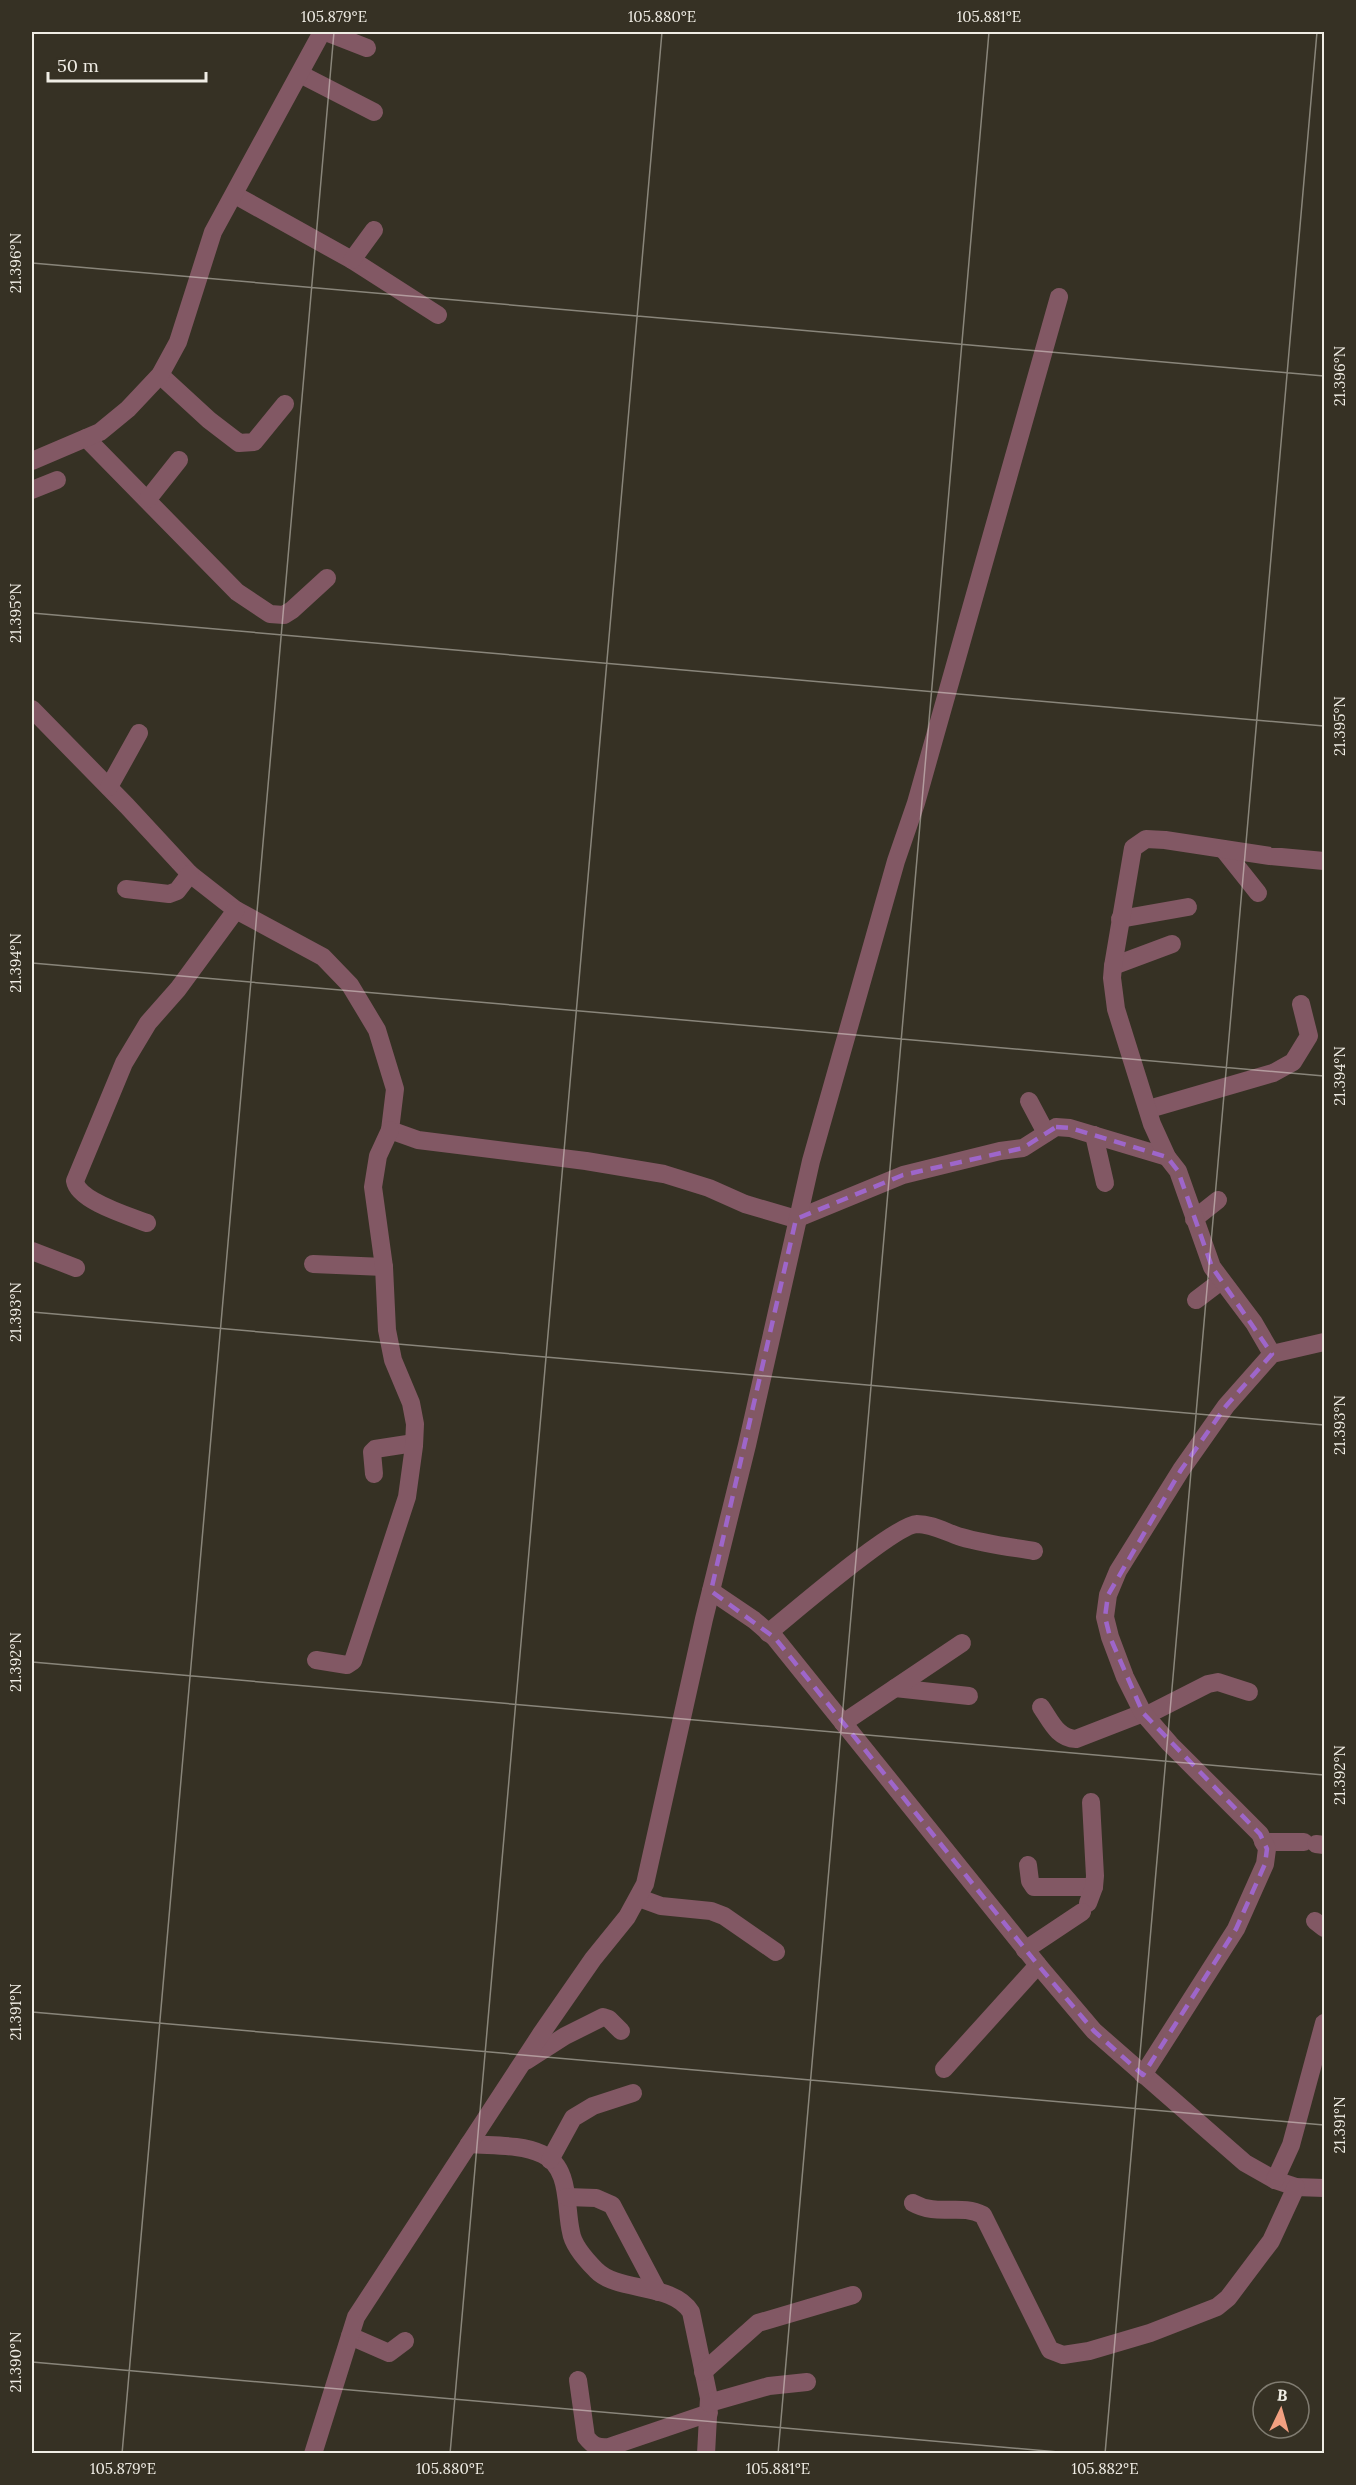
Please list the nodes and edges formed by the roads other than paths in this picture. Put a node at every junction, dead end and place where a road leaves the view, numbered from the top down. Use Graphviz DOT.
graph roads {
  1 [pos="324,32"];
  2 [pos="367,48"];
  3 [pos="300,74"];
  4 [pos="374,112"];
  5 [pos="235,195"];
  6 [pos="374,230"];
  7 [pos="352,260"];
  8 [pos="1059,297"];
  9 [pos="438,315"];
  10 [pos="160,375"];
  11 [pos="285,404"];
  12 [pos="86,438"];
  13 [pos="179,459"];
  14 [pos="32,461"];
  15 [pos="57,480"];
  16 [pos="32,490"];
  17 [pos="148,500"];
  18 [pos="327,578"];
  19 [pos="32,709"];
  20 [pos="139,733"];
  21 [pos="109,787"];
  22 [pos="1223,849"];
  23 [pos="1324,861"];
  24 [pos="189,874"];
  25 [pos="126,889"];
  26 [pos="1258,893"];
  27 [pos="1188,907"];
  28 [pos="236,910"];
  29 [pos="1120,918"];
  30 [pos="1172,944"];
  31 [pos="1113,966"];
  32 [pos="1301,1004"];
  33 [pos="1029,1101"];
  34 [pos="1149,1109"];
  35 [pos="390,1130"];
  36 [pos="1046,1133"];
  37 [pos="1094,1135"];
  38 [pos="1167,1157"];
  39 [pos="1105,1183"];
  40 [pos="1218,1200"];
  41 [pos="796,1219"];
  42 [pos="1194,1219"];
  43 [pos="147,1223"];
  44 [pos="32,1251"];
  45 [pos="313,1264"];
  46 [pos="384,1267"];
  47 [pos="76,1268"];
  48 [pos="1221,1281"];
  49 [pos="1196,1300"];
  50 [pos="1324,1342"];
  51 [pos="1272,1354"];
  52 [pos="414,1443"];
  53 [pos="374,1474"];
  54 [pos="1034,1551"];
  55 [pos="711,1592"];
  56 [pos="768,1632"];
  57 [pos="962,1643"];
  58 [pos="316,1660"];
  59 [pos="895,1688"];
  60 [pos="1250,1692"];
  61 [pos="969,1696"];
  62 [pos="1041,1707"];
  63 [pos="1144,1714"];
  64 [pos="843,1723"];
  65 [pos="1091,1802"];
  66 [pos="1263,1842"];
  67 [pos="1315,1844"];
  68 [pos="1028,1865"];
  69 [pos="639,1898"];
  70 [pos="1088,1901"];
  71 [pos="1025,1950"];
  72 [pos="776,1952"];
  73 [pos="1038,1965"];
  74 [pos="1324,2023"];
  75 [pos="621,2031"];
  76 [pos="521,2064"];
  77 [pos="944,2069"];
  78 [pos="1143,2075"];
  79 [pos="633,2093"];
  80 [pos="469,2144"];
  81 [pos="550,2160"];
  82 [pos="1275,2180"];
  83 [pos="1296,2187"];
  84 [pos="1324,2188"];
  85 [pos="567,2197"];
  86 [pos="913,2203"];
  87 [pos="658,2292"];
  88 [pos="853,2295"];
  89 [pos="350,2336"];
  90 [pos="405,2341"];
  91 [pos="704,2372"];
  92 [pos="578,2380"];
  93 [pos="807,2382"];
  94 [pos="709,2408"];
  95 [pos="313,2454"];
  96 [pos="706,2454"];
  1 -- 2 [label="street"];
  1 -- 3 [label="street"];
  3 -- 4 [label="street"];
  3 -- 5 [label="street"];
  5 -- 7 [label="street"];
  5 -- 10 [label="street"];
  6 -- 7 [label="street"];
  7 -- 9 [label="street"];
  8 -- 41 [label="street"];
  10 -- 11 [label="street"];
  10 -- 12 [label="street"];
  12 -- 14 [label="street"];
  12 -- 17 [label="street"];
  13 -- 17 [label="street"];
  15 -- 16 [label="street"];
  17 -- 18 [label="street"];
  19 -- 21 [label="street"];
  20 -- 21 [label="street"];
  21 -- 24 [label="street"];
  22 -- 23 [label="street"];
  22 -- 26 [label="street"];
  22 -- 29 [label="street"];
  24 -- 25 [label="street"];
  24 -- 28 [label="street"];
  27 -- 29 [label="street"];
  28 -- 35 [label="street"];
  28 -- 43 [label="street"];
  29 -- 31 [label="street"];
  30 -- 31 [label="street"];
  31 -- 34 [label="street"];
  32 -- 34 [label="street"];
  33 -- 36 [label="street"];
  34 -- 38 [label="street"];
  35 -- 41 [label="street"];
  35 -- 46 [label="street"];
  36 -- 37 [label="street"];
  36 -- 41 [label="street"];
  37 -- 38 [label="street"];
  37 -- 39 [label="street"];
  38 -- 42 [label="street"];
  40 -- 42 [label="street"];
  41 -- 55 [label="street"];
  42 -- 48 [label="street"];
  44 -- 47 [label="street"];
  45 -- 46 [label="street"];
  46 -- 52 [label="street"];
  48 -- 49 [label="street"];
  48 -- 51 [label="street"];
  50 -- 51 [label="street"];
  51 -- 63 [label="street"];
  52 -- 53 [label="street"];
  52 -- 58 [label="street"];
  54 -- 56 [label="street"];
  55 -- 56 [label="street"];
  55 -- 69 [label="street"];
  56 -- 64 [label="street"];
  57 -- 59 [label="street"];
  59 -- 61 [label="street"];
  59 -- 64 [label="street"];
  60 -- 63 [label="street"];
  62 -- 63 [label="street"];
  63 -- 66 [label="street"];
  64 -- 71 [label="street"];
  65 -- 70 [label="street"];
  66 -- 67 [label="street"];
  66 -- 78 [label="street"];
  68 -- 70 [label="street"];
  69 -- 72 [label="street"];
  69 -- 76 [label="street"];
  70 -- 71 [label="street"];
  71 -- 73 [label="street"];
  73 -- 77 [label="street"];
  73 -- 78 [label="street"];
  74 -- 82 [label="street"];
  75 -- 76 [label="street"];
  76 -- 80 [label="street"];
  78 -- 82 [label="street"];
  79 -- 81 [label="street"];
  80 -- 81 [label="street"];
  80 -- 89 [label="street"];
  81 -- 85 [label="street"];
  82 -- 83 [label="street"];
  83 -- 84 [label="street"];
  83 -- 86 [label="street"];
  85 -- 87 [label="street"];
  85 -- 87 [label="street"];
  87 -- 91 [label="street"];
  88 -- 91 [label="street"];
  89 -- 90 [label="street"];
  89 -- 95 [label="street"];
  91 -- 94 [label="street"];
  92 -- 94 [label="street"];
  93 -- 94 [label="street"];
  94 -- 96 [label="street"];
}
